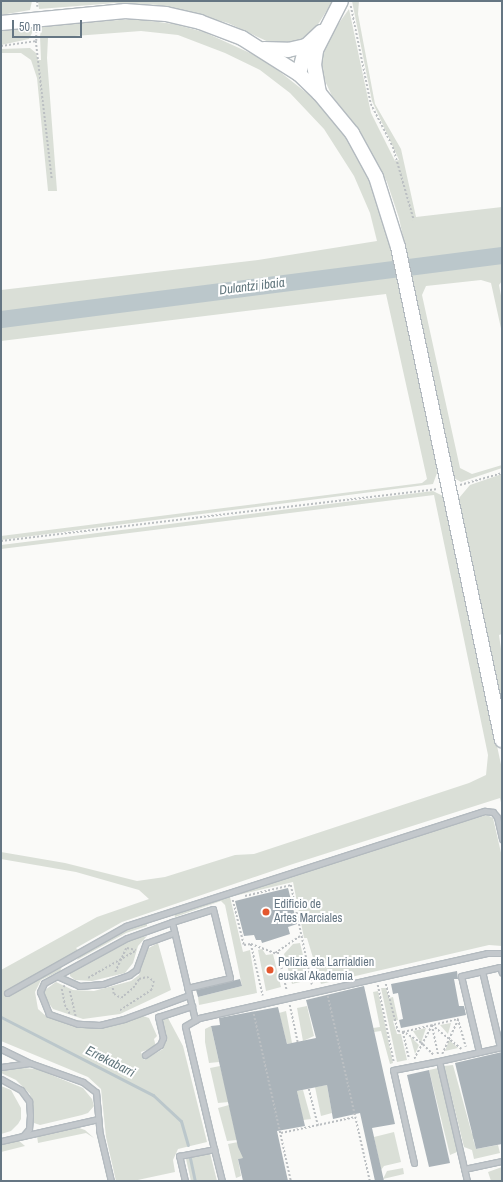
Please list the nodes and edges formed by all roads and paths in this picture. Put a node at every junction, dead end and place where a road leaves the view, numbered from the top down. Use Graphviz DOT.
graph roads {
  1 [pos="341,1"];
  2 [pos="348,1"];
  3 [pos="36,18"];
  4 [pos="1,22"];
  5 [pos="326,28"];
  6 [pos="36,41"];
  7 [pos="1,46"];
  8 [pos="306,46"];
  9 [pos="263,49"];
  10 [pos="299,74"];
  11 [pos="319,93"];
  12 [pos="52,179"];
  13 [pos="414,220"];
  14 [pos="502,473"];
  15 [pos="449,488"];
  16 [pos="1,541"];
  17 [pos="502,740"];
  18 [pos="502,839"];
  19 [pos="162,915"];
  20 [pos="172,922"];
  21 [pos="166,924"];
  22 [pos="174,933"];
  23 [pos="300,936"];
  24 [pos="251,944"];
  25 [pos="126,948"];
  26 [pos="122,949"];
  27 [pos="142,952"];
  28 [pos="502,953"];
  29 [pos="74,955"];
  30 [pos="67,970"];
  31 [pos="482,971"];
  32 [pos="502,973"];
  33 [pos="57,976"];
  34 [pos="112,976"];
  35 [pos="384,976"];
  36 [pos="377,978"];
  37 [pos="112,982"];
  38 [pos="66,984"];
  39 [pos="187,988"];
  40 [pos="327,989"];
  41 [pos="314,992"];
  42 [pos="7,993"];
  43 [pos="189,994"];
  44 [pos="264,1003"];
  45 [pos="192,1006"];
  46 [pos="252,1006"];
  47 [pos="458,1019"];
  48 [pos="195,1020"];
  49 [pos="78,1024"];
  50 [pos="100,1024"];
  51 [pos="432,1025"];
  52 [pos="403,1032"];
  53 [pos="448,1038"];
  54 [pos="421,1043"];
  55 [pos="501,1047"];
  56 [pos="1,1049"];
  57 [pos="479,1052"];
  58 [pos="144,1054"];
  59 [pos="468,1054"];
  60 [pos="439,1061"];
  61 [pos="30,1063"];
  62 [pos="1,1067"];
  63 [pos="411,1067"];
  64 [pos="396,1070"];
  65 [pos="1,1080"];
  66 [pos="309,1089"];
  67 [pos="356,1117"];
  68 [pos="98,1119"];
  69 [pos="318,1126"];
  70 [pos="280,1133"];
  71 [pos="23,1136"];
  72 [pos="1,1141"];
  73 [pos="214,1149"];
  74 [pos="502,1161"];
  75 [pos="414,1163"];
  76 [pos="464,1169"];
  77 [pos="111,1181"];
  78 [pos="185,1181"];
  79 [pos="222,1181"];
  80 [pos="292,1181"];
  81 [pos="370,1181"];
  82 [pos="467,1181"];
  1 -- 5 [label="main road"];
  2 -- 13 [label="path"];
  3 -- 4 [label="main road"];
  3 -- 6 [label="path"];
  3 -- 9 [label="main road"];
  5 -- 8 [label="main road"];
  5 -- 11 [label="main road"];
  6 -- 7 [label="path"];
  6 -- 12 [label="path"];
  8 -- 9 [label="main road"];
  8 -- 10 [label="main road"];
  9 -- 10 [label="main road"];
  10 -- 11 [label="main road"];
  11 -- 15 [label="main road"];
  14 -- 15 [label="path"];
  15 -- 16 [label="path"];
  15 -- 17 [label="main road"];
  18 -- 19 [label="lane"];
  19 -- 21 [label="lane"];
  19 -- 29 [label="lane"];
  20 -- 21 [label="lane"];
  20 -- 22 [label="lane"];
  20 -- 39 [label="lane"];
  21 -- 30 [label="lane"];
  22 -- 27 [label="lane"];
  22 -- 39 [label="lane"];
  23 -- 24 [label="path"];
  23 -- 24 [label="path"];
  23 -- 41 [label="path"];
  24 -- 44 [label="path"];
  25 -- 26 [label="path"];
  25 -- 27 [label="path"];
  25 -- 34 [label="path"];
  27 -- 33 [label="lane"];
  28 -- 35 [label="lane"];
  29 -- 30 [label="lane"];
  29 -- 42 [label="lane"];
  30 -- 33 [label="lane"];
  31 -- 32 [label="lane"];
  31 -- 55 [label="lane"];
  31 -- 57 [label="lane"];
  33 -- 49 [label="lane"];
  35 -- 36 [label="lane"];
  35 -- 52 [label="path"];
  36 -- 40 [label="lane"];
  36 -- 64 [label="path"];
  37 -- 50 [label="path"];
  38 -- 49 [label="path"];
  39 -- 43 [label="lane"];
  40 -- 41 [label="lane"];
  40 -- 67 [label="path"];
  41 -- 44 [label="lane"];
  43 -- 45 [label="lane"];
  43 -- 50 [label="lane"];
  44 -- 46 [label="lane"];
  45 -- 48 [label="lane"];
  45 -- 58 [label="lane"];
  46 -- 48 [label="lane"];
  46 -- 70 [label="path"];
  47 -- 51 [label="path"];
  47 -- 53 [label="path"];
  47 -- 59 [label="path"];
  48 -- 73 [label="lane"];
  49 -- 50 [label="lane"];
  51 -- 52 [label="path"];
  51 -- 53 [label="path"];
  51 -- 54 [label="path"];
  51 -- 60 [label="path"];
  52 -- 54 [label="path"];
  52 -- 63 [label="path"];
  53 -- 59 [label="path"];
  53 -- 60 [label="path"];
  54 -- 60 [label="path"];
  54 -- 63 [label="path"];
  55 -- 57 [label="lane"];
  56 -- 61 [label="lane"];
  57 -- 59 [label="lane"];
  59 -- 60 [label="lane"];
  60 -- 63 [label="lane"];
  60 -- 76 [label="lane"];
  61 -- 62 [label="lane"];
  61 -- 68 [label="lane"];
  63 -- 64 [label="lane"];
  64 -- 75 [label="lane"];
  65 -- 71 [label="lane"];
  66 -- 69 [label="path"];
  67 -- 69 [label="path"];
  67 -- 81 [label="path"];
  68 -- 71 [label="lane"];
  68 -- 77 [label="lane"];
  69 -- 70 [label="path"];
  70 -- 80 [label="path"];
  71 -- 72 [label="lane"];
  73 -- 78 [label="lane"];
  73 -- 79 [label="lane"];
  74 -- 76 [label="lane"];
  76 -- 82 [label="lane"];
}
